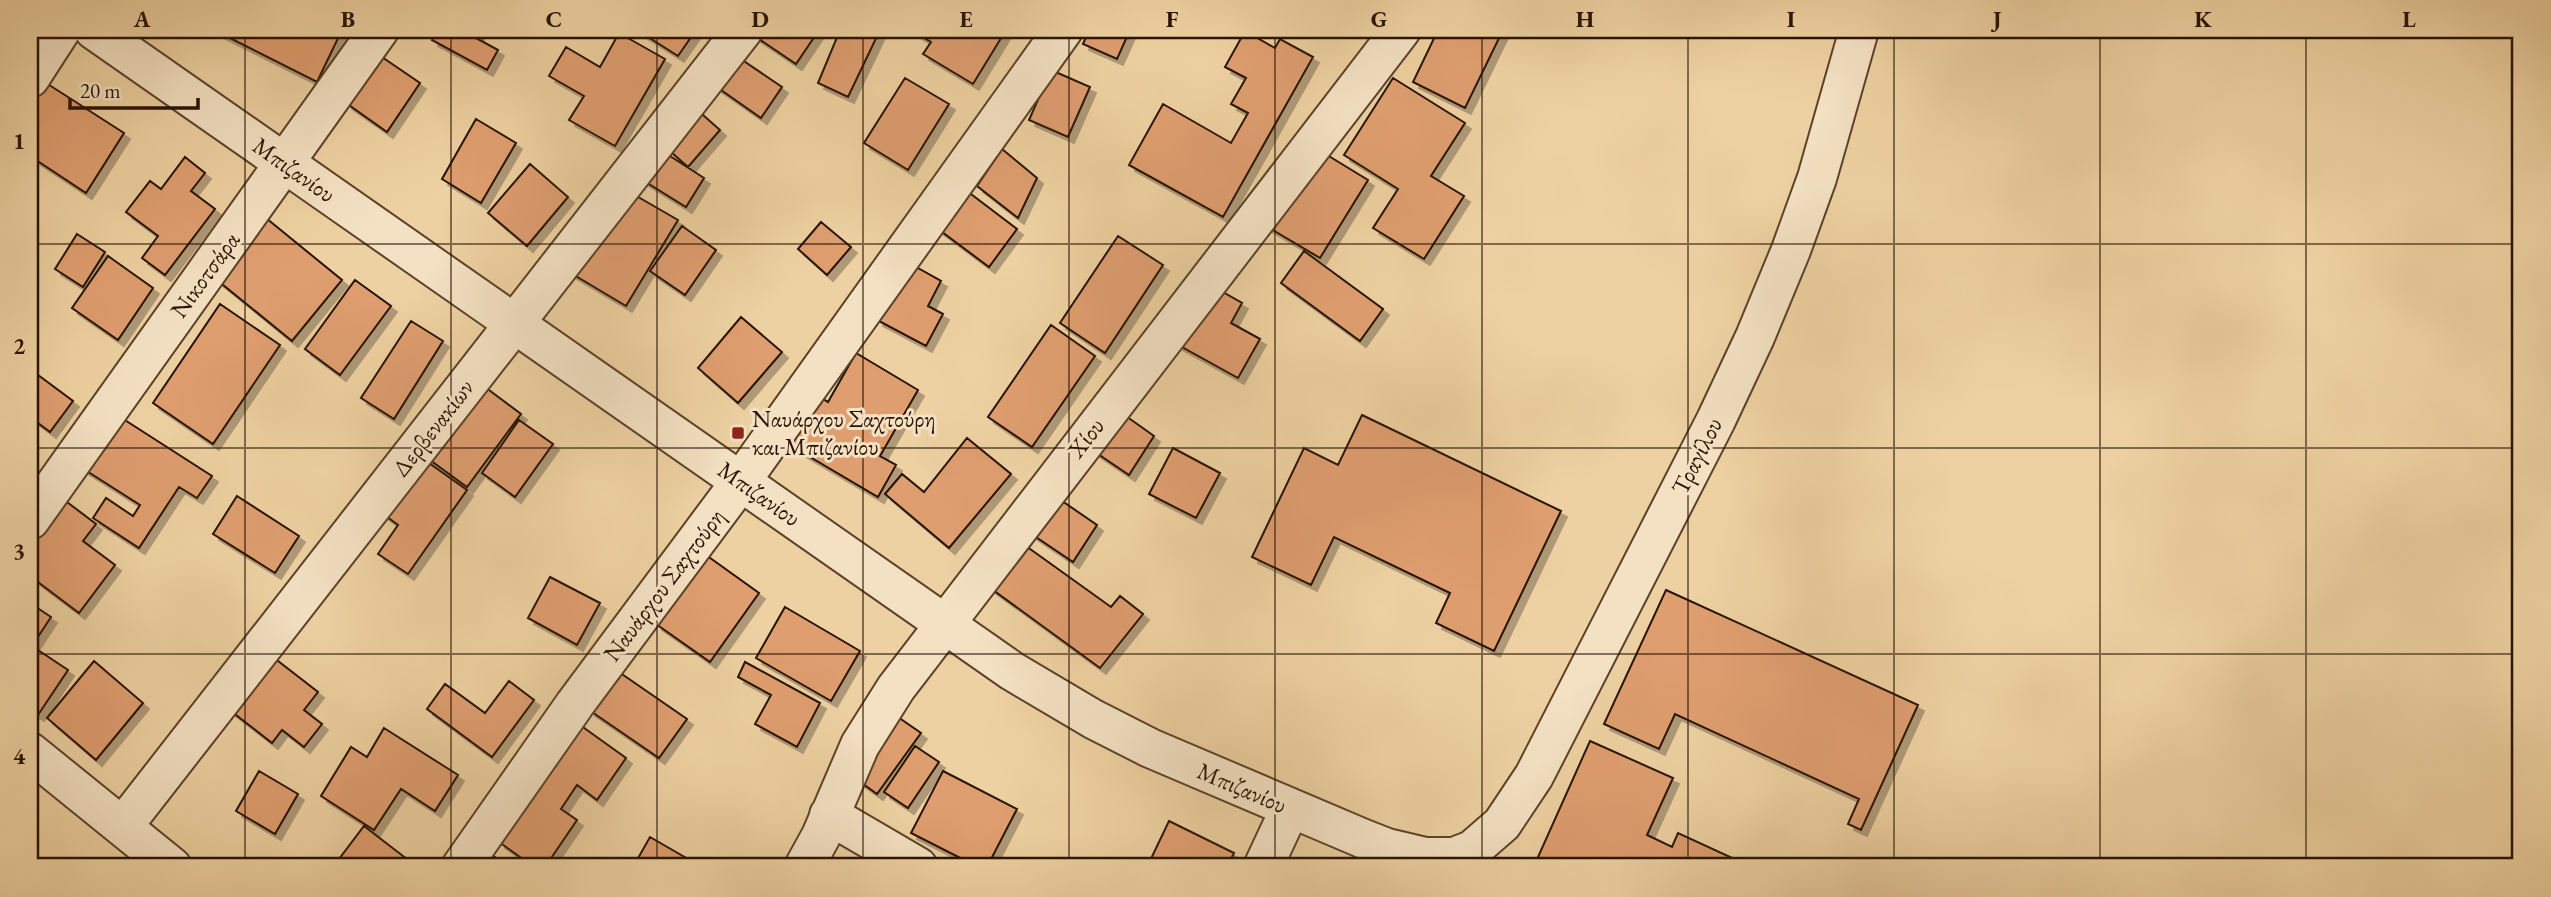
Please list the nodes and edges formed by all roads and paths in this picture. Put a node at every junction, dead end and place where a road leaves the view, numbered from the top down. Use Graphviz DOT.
graph roads {
  1 [pos="61,30"];
  2 [pos="94,30"];
  3 [pos="379,30"];
  4 [pos="743,30"];
  5 [pos="1063,30"];
  6 [pos="1859,30"];
  7 [pos="1395,32"];
  8 [pos="30,78"];
  9 [pos="284,164"];
  10 [pos="514,323"];
  11 [pos="741,481"];
  12 [pos="30,520"];
  13 [pos="944,624"];
  14 [pos="30,751"];
  15 [pos="1290,809"];
  16 [pos="829,815"];
  17 [pos="123,826"];
  18 [pos="1453,859"];
  19 [pos="172,867"];
  20 [pos="460,867"];
  21 [pos="804,867"];
  22 [pos="918,867"];
  23 [pos="1262,867"];
  1 -- 8 [label="street"];
  2 -- 9 [label="street, Μπιζανίου"];
  3 -- 9 [label="street, Νικοτσάρα"];
  4 -- 10 [label="street, Δερβενακίων"];
  5 -- 11 [label="street, Ναυάρχου Σαχτούρη"];
  6 -- 18 [label="street, Τραγίλου"];
  7 -- 13 [label="street, Χίου"];
  9 -- 10 [label="street, Μπιζανίου"];
  9 -- 12 [label="street, Νικοτσάρα"];
  10 -- 11 [label="street, Μπιζανίου"];
  10 -- 17 [label="street, Δερβενακίων"];
  11 -- 13 [label="street, Μπιζανίου"];
  11 -- 20 [label="street, Ναυάρχου Σαχτούρη"];
  13 -- 15 [label="street, Μπιζανίου"];
  13 -- 16 [label="street, Χίου"];
  14 -- 17 [label="street"];
  15 -- 18 [label="street, Μπιζανίου"];
  15 -- 23 [label="street"];
  16 -- 21 [label="street, Χίου"];
  16 -- 22 [label="street"];
  17 -- 19 [label="street"];
}
